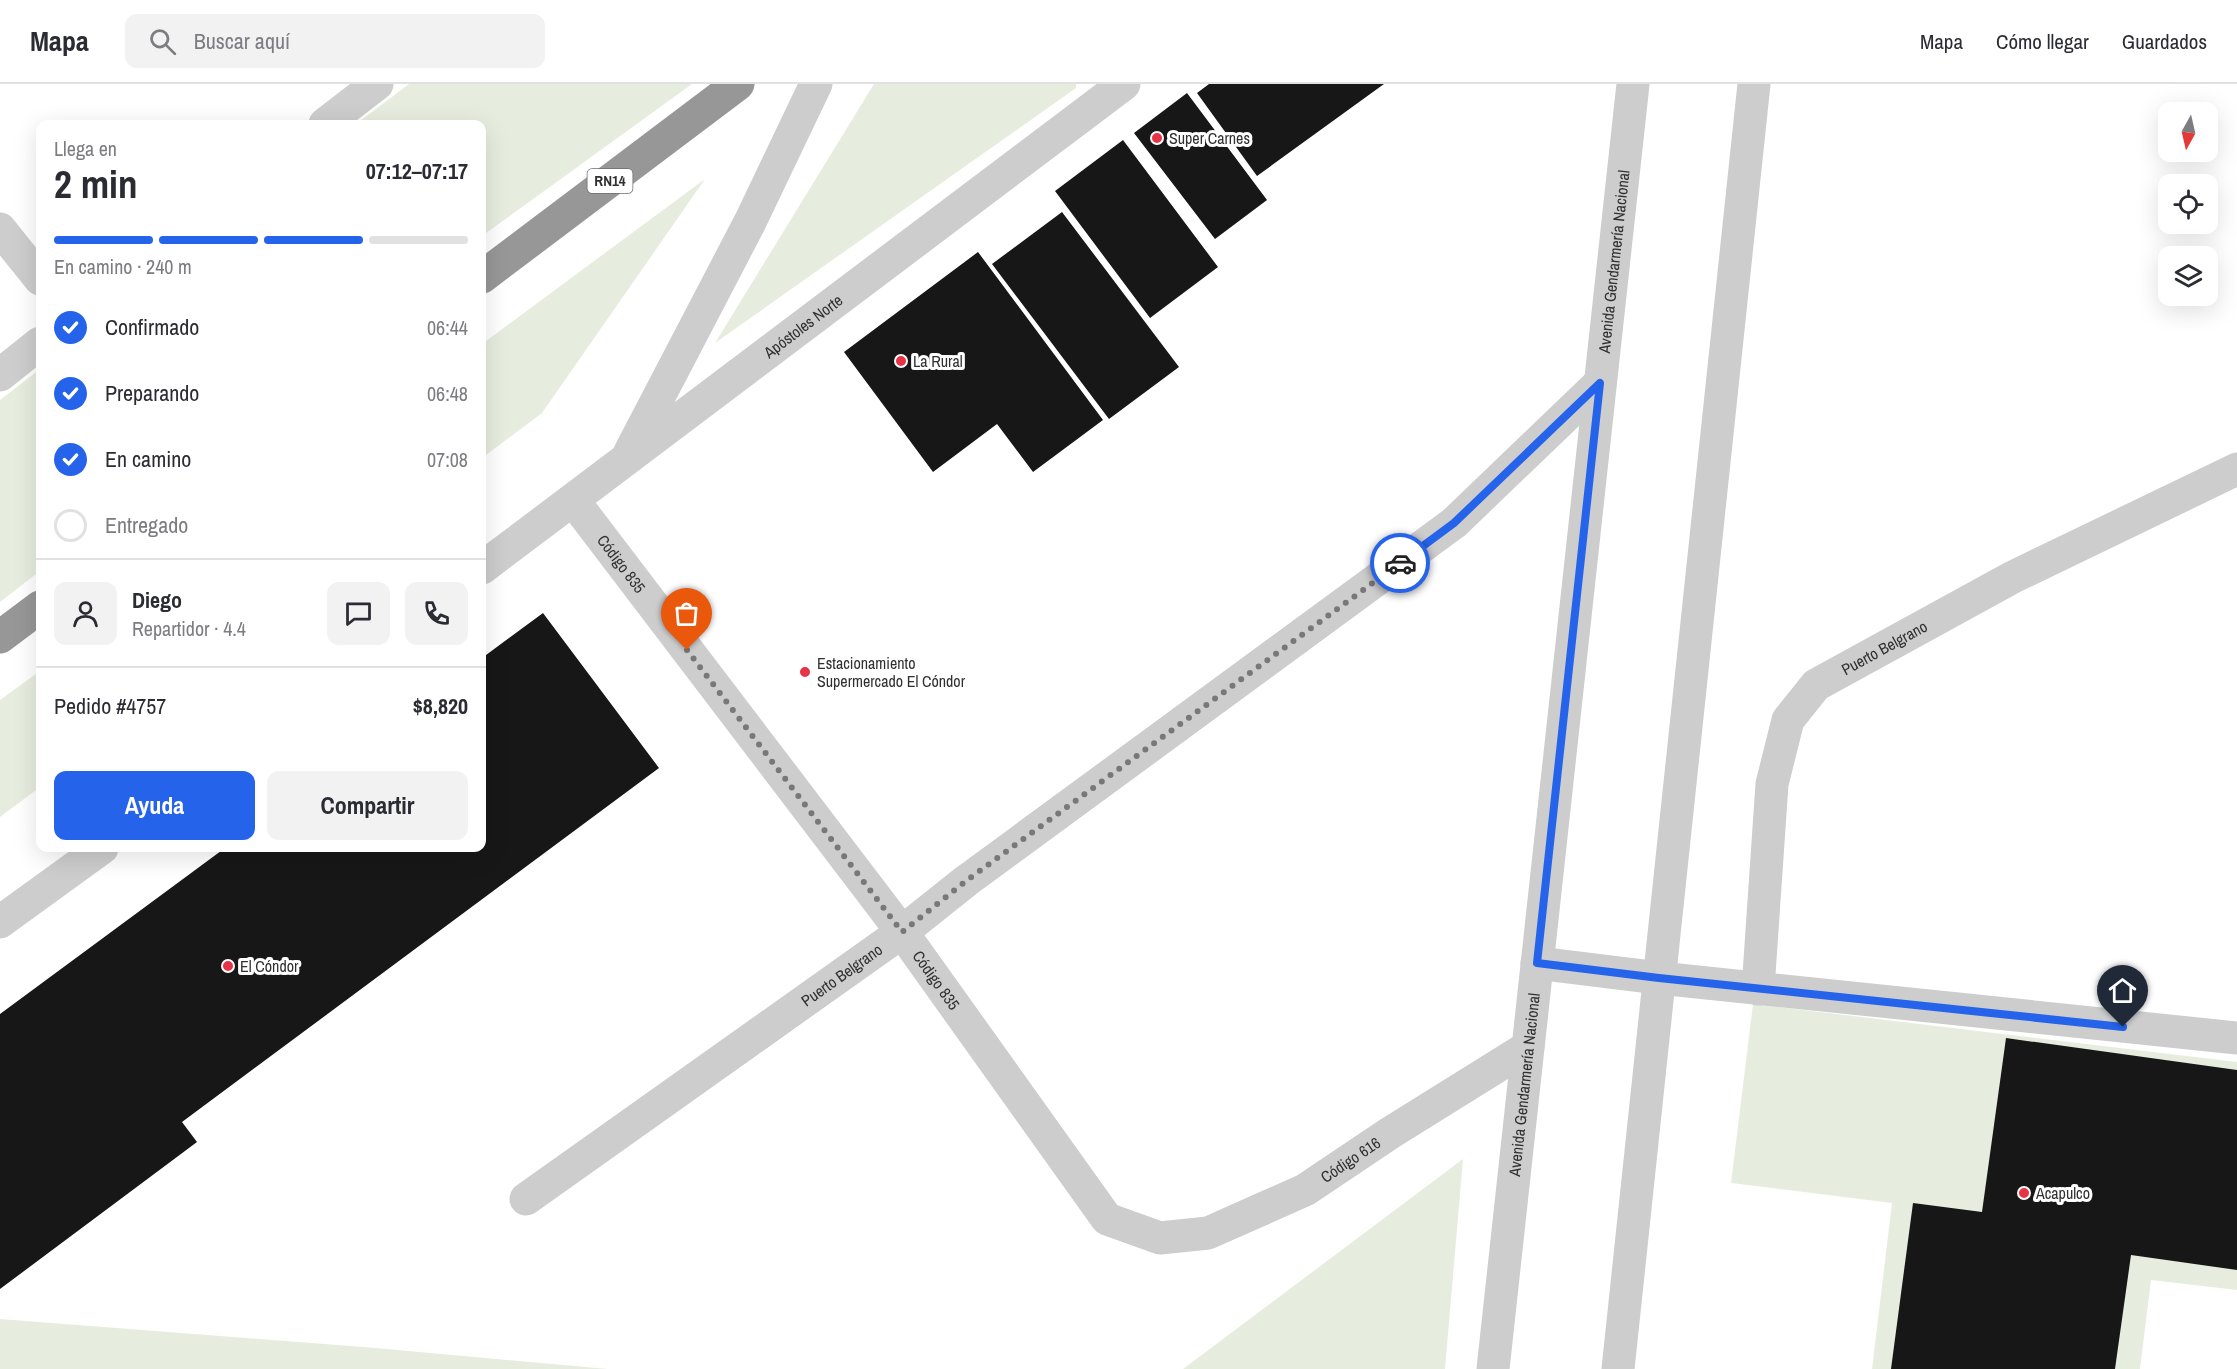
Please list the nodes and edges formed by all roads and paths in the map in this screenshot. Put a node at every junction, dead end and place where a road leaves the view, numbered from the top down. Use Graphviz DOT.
graph roads {
  1 [pos="377,84"];
  2 [pos="738,84"];
  3 [pos="816,84"];
  4 [pos="1124,84"];
  5 [pos="1633,84"];
  6 [pos="1754,84"];
  7 [pos="330,120"];
  8 [pos="0,229"];
  9 [pos="36,274"];
  10 [pos="486,274"];
  11 [pos="36,347"];
  12 [pos="0,375"];
  13 [pos="1600,383"];
  14 [pos="625,462"];
  15 [pos="2237,469"];
  16 [pos="573,500"];
  17 [pos="486,565"];
  18 [pos="36,610"];
  19 [pos="0,637"];
  20 [pos="96,852"];
  21 [pos="0,922"];
  22 [pos="902,932"];
  23 [pos="1537,963"];
  24 [pos="1659,978"];
  25 [pos="1758,989"];
  26 [pos="2237,1038"];
  27 [pos="1528,1047"];
  28 [pos="526,1199"];
  29 [pos="1160,1238"];
  30 [pos="1493,1369"];
  31 [pos="1618,1369"];
  1 -- 7 [label="street"];
  2 -- 10 [label="highway, RN14"];
  3 -- 14 [label="street"];
  4 -- 14 [label="street, Apóstoles Norte"];
  5 -- 13 [label="street, Avenida Gendarmería Nacional"];
  6 -- 24 [label="street"];
  8 -- 9 [label="street"];
  11 -- 12 [label="street"];
  13 -- 22 [label="street, Puerto Belgrano"];
  13 -- 23 [label="street, Avenida Gendarmería Nacional"];
  14 -- 16 [label="street, Apóstoles Norte"];
  15 -- 25 [label="street, Puerto Belgrano"];
  16 -- 17 [label="street, Apóstoles Norte"];
  16 -- 22 [label="street, Código 835"];
  18 -- 19 [label="highway"];
  20 -- 21 [label="street"];
  22 -- 28 [label="street, Puerto Belgrano"];
  22 -- 29 [label="street, Código 835"];
  23 -- 24 [label="street"];
  23 -- 27 [label="street, Avenida Gendarmería Nacional"];
  24 -- 25 [label="street"];
  24 -- 31 [label="street"];
  25 -- 26 [label="street"];
  27 -- 29 [label="street, Código 616"];
  27 -- 30 [label="street, Avenida Gendarmería Nacional"];
}
